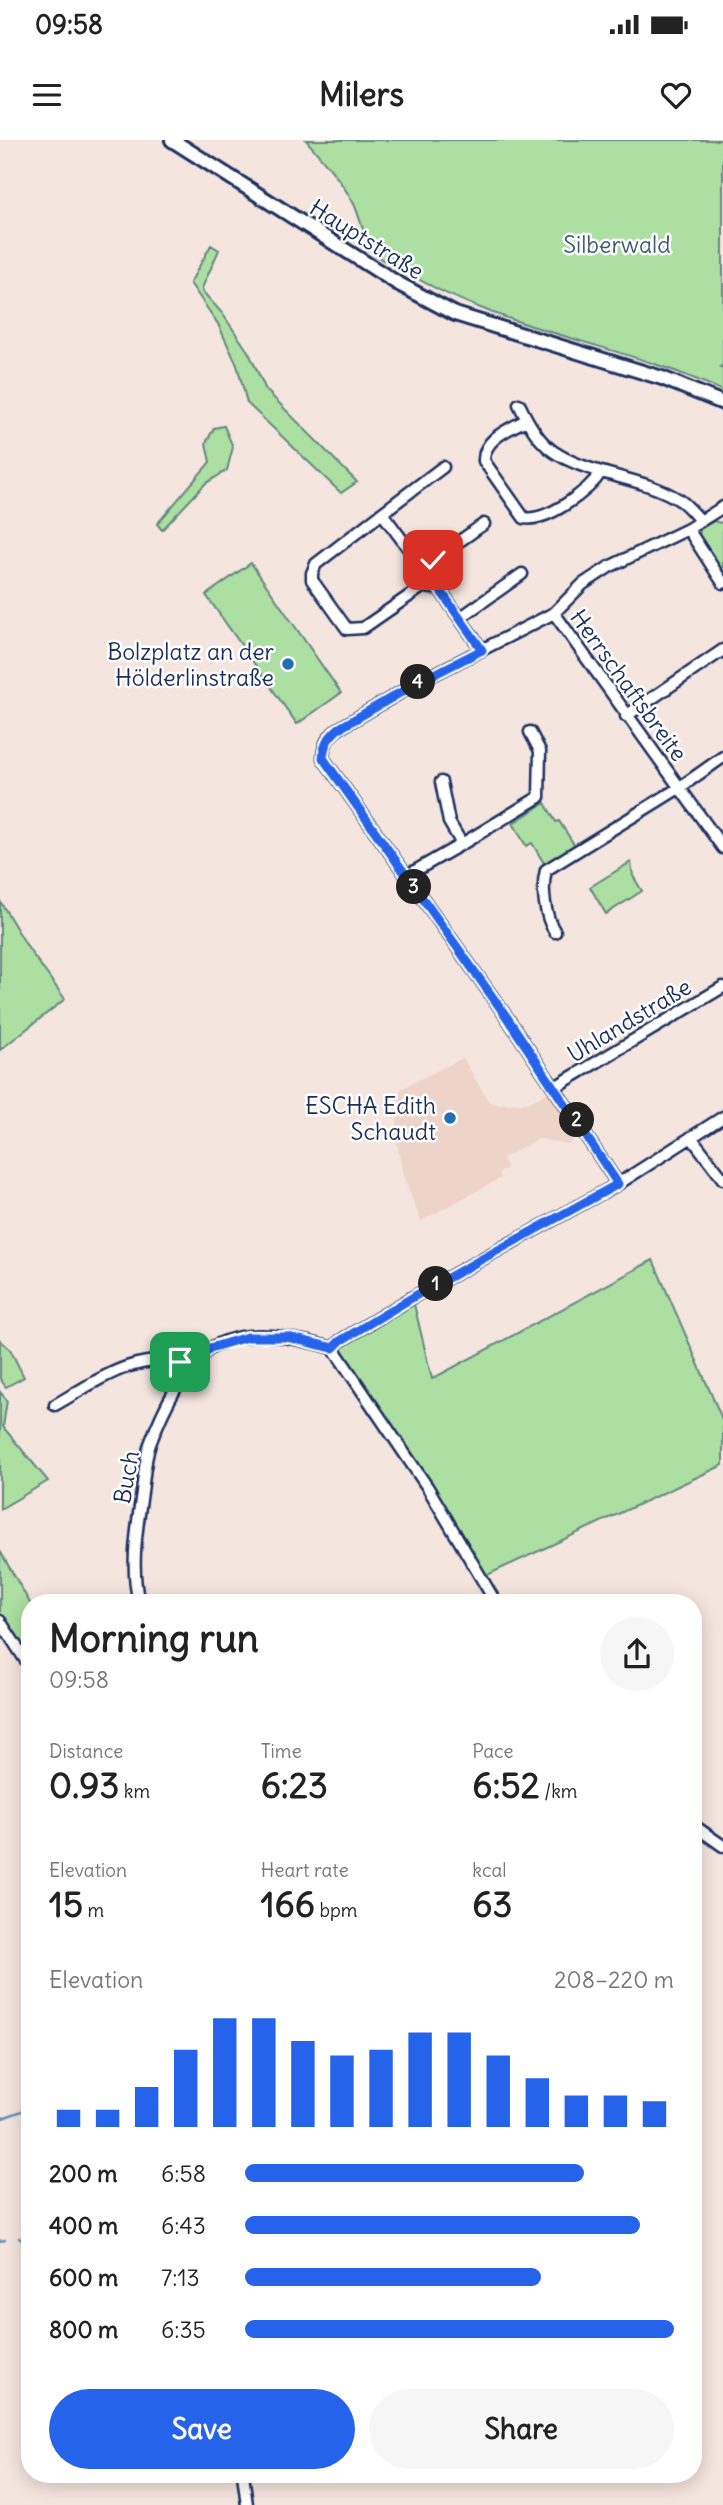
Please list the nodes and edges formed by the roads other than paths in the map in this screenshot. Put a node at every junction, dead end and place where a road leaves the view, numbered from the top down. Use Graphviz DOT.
graph roads {
  1 [pos="172,140"];
  2 [pos="723,403"];
  3 [pos="519,404"];
  4 [pos="526,420"];
  5 [pos="443,467"];
  6 [pos="601,472"];
  7 [pos="723,507"];
  8 [pos="382,513"];
  9 [pos="700,520"];
  10 [pos="484,524"];
  11 [pos="688,529"];
  12 [pos="429,571"];
  13 [pos="522,574"];
  14 [pos="723,583"];
  15 [pos="425,585"];
  16 [pos="438,587"];
  17 [pos="554,613"];
  18 [pos="460,618"];
  19 [pos="482,650"];
  20 [pos="723,650"];
  21 [pos="626,716"];
  22 [pos="530,732"];
  23 [pos="723,757"];
  24 [pos="441,782"];
  25 [pos="679,788"];
  26 [pos="462,844"];
  27 [pos="723,848"];
  28 [pos="406,876"];
  29 [pos="555,932"];
  30 [pos="723,987"];
  31 [pos="555,1087"];
  32 [pos="723,1117"];
  33 [pos="691,1138"];
  34 [pos="723,1179"];
  35 [pos="618,1184"];
  36 [pos="333,1348"];
  37 [pos="190,1366"];
  38 [pos="55,1405"];
  39 [pos="137,1594"];
  40 [pos="491,1594"];
  41 [pos="0,1621"];
  42 [pos="21,1653"];
  43 [pos="702,1831"];
  44 [pos="723,1846"];
  45 [pos="244,2483"];
  46 [pos="247,2505"];
  1 -- 2 [label="main road, Hauptstraße"];
  3 -- 4 [label="street"];
  4 -- 6 [label="street"];
  4 -- 6 [label="street"];
  5 -- 8 [label="street"];
  6 -- 9 [label="street"];
  7 -- 9 [label="street"];
  8 -- 12 [label="street"];
  8 -- 15 [label="street"];
  9 -- 11 [label="street"];
  10 -- 12 [label="street"];
  11 -- 14 [label="street"];
  11 -- 17 [label="street"];
  12 -- 15 [label="street"];
  12 -- 16 [label="street"];
  13 -- 18 [label="street"];
  15 -- 16 [label="street"];
  16 -- 18 [label="street"];
  17 -- 19 [label="street"];
  17 -- 21 [label="street, Herrschaftsbreite"];
  18 -- 19 [label="street"];
  19 -- 28 [label="street"];
  20 -- 21 [label="street"];
  21 -- 25 [label="street, Herrschaftsbreite"];
  22 -- 26 [label="street"];
  23 -- 25 [label="street"];
  24 -- 26 [label="street"];
  25 -- 27 [label="street, Herrschaftsbreite"];
  25 -- 29 [label="street"];
  26 -- 28 [label="street"];
  28 -- 31 [label="street"];
  30 -- 31 [label="street, Uhlandstraße"];
  31 -- 35 [label="street"];
  32 -- 33 [label="street"];
  33 -- 34 [label="street"];
  33 -- 35 [label="street"];
  35 -- 36 [label="street"];
  36 -- 37 [label="street, Buch"];
  36 -- 40 [label="street"];
  37 -- 38 [label="street"];
  37 -- 39 [label="street, Buch"];
  41 -- 42 [label="street"];
  43 -- 44 [label="street"];
  45 -- 46 [label="street"];
}
